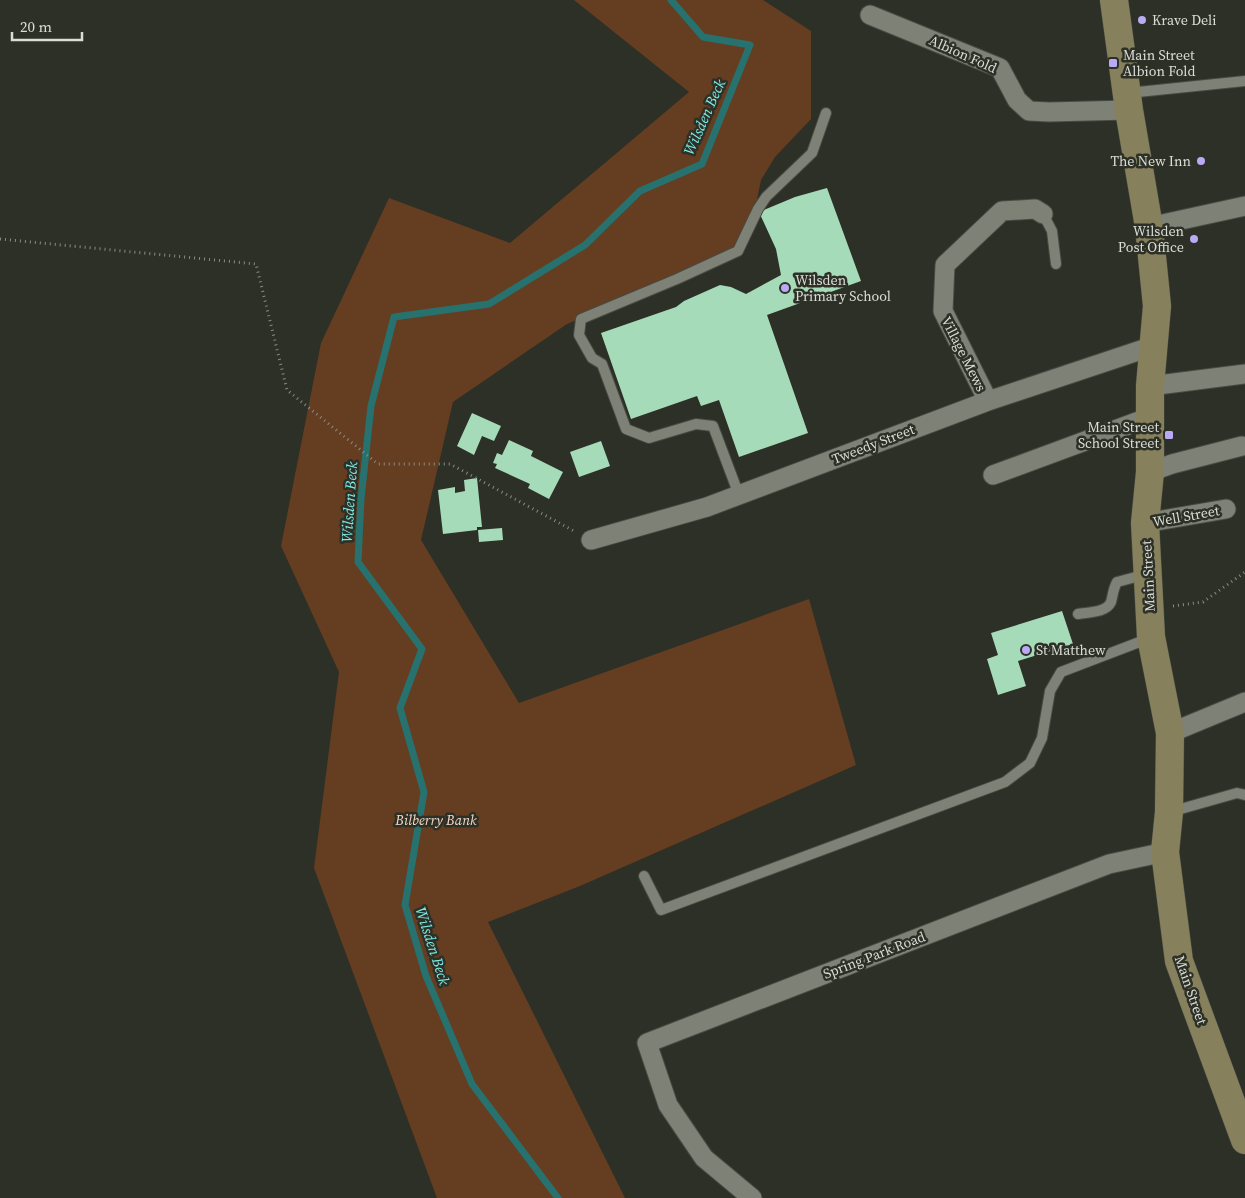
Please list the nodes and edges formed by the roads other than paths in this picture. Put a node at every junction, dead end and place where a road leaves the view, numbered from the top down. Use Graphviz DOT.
graph roads {
  1 [pos="1114,0"];
  2 [pos="870,15"];
  3 [pos="1245,81"];
  4 [pos="1128,102"];
  5 [pos="826,113"];
  6 [pos="1245,206"];
  7 [pos="1043,214"];
  8 [pos="1149,227"];
  9 [pos="1056,264"];
  10 [pos="1153,346"];
  11 [pos="1245,374"];
  12 [pos="1150,386"];
  13 [pos="988,401"];
  14 [pos="1150,417"];
  15 [pos="1242,446"];
  16 [pos="1150,472"];
  17 [pos="993,475"];
  18 [pos="739,495"];
  19 [pos="1226,509"];
  20 [pos="1145,523"];
  21 [pos="592,540"];
  22 [pos="1148,574"];
  23 [pos="1078,614"];
  24 [pos="1151,637"];
  25 [pos="1245,702"];
  26 [pos="1170,733"];
  27 [pos="1245,795"];
  28 [pos="1169,812"];
  29 [pos="1165,852"];
  30 [pos="644,876"];
  31 [pos="1245,1140"];
  32 [pos="752,1198"];
  1 -- 4 [label="street, Main Street"];
  2 -- 4 [label="street, Albion Fold"];
  3 -- 4 [label="lane"];
  4 -- 8 [label="street, Main Street"];
  5 -- 18 [label="lane"];
  6 -- 8 [label="street"];
  7 -- 9 [label="lane"];
  7 -- 13 [label="street, Village Mews"];
  8 -- 10 [label="street, Main Street"];
  10 -- 12 [label="street, Main Street"];
  10 -- 13 [label="street, Tweedy Street"];
  11 -- 12 [label="street"];
  12 -- 14 [label="street, Main Street"];
  13 -- 18 [label="street, Tweedy Street"];
  14 -- 16 [label="street, Main Street"];
  14 -- 17 [label="street"];
  15 -- 16 [label="street"];
  16 -- 20 [label="street, Main Street"];
  18 -- 21 [label="street, Tweedy Street"];
  19 -- 20 [label="street, Well Street"];
  20 -- 22 [label="street, Main Street"];
  22 -- 23 [label="lane"];
  22 -- 24 [label="street, Main Street"];
  24 -- 26 [label="street, Main Street"];
  24 -- 30 [label="lane"];
  25 -- 26 [label="street"];
  26 -- 28 [label="street, Main Street"];
  27 -- 28 [label="lane"];
  28 -- 29 [label="street, Main Street"];
  29 -- 31 [label="street, Main Street"];
  29 -- 32 [label="street, Spring Park Road"];
}
